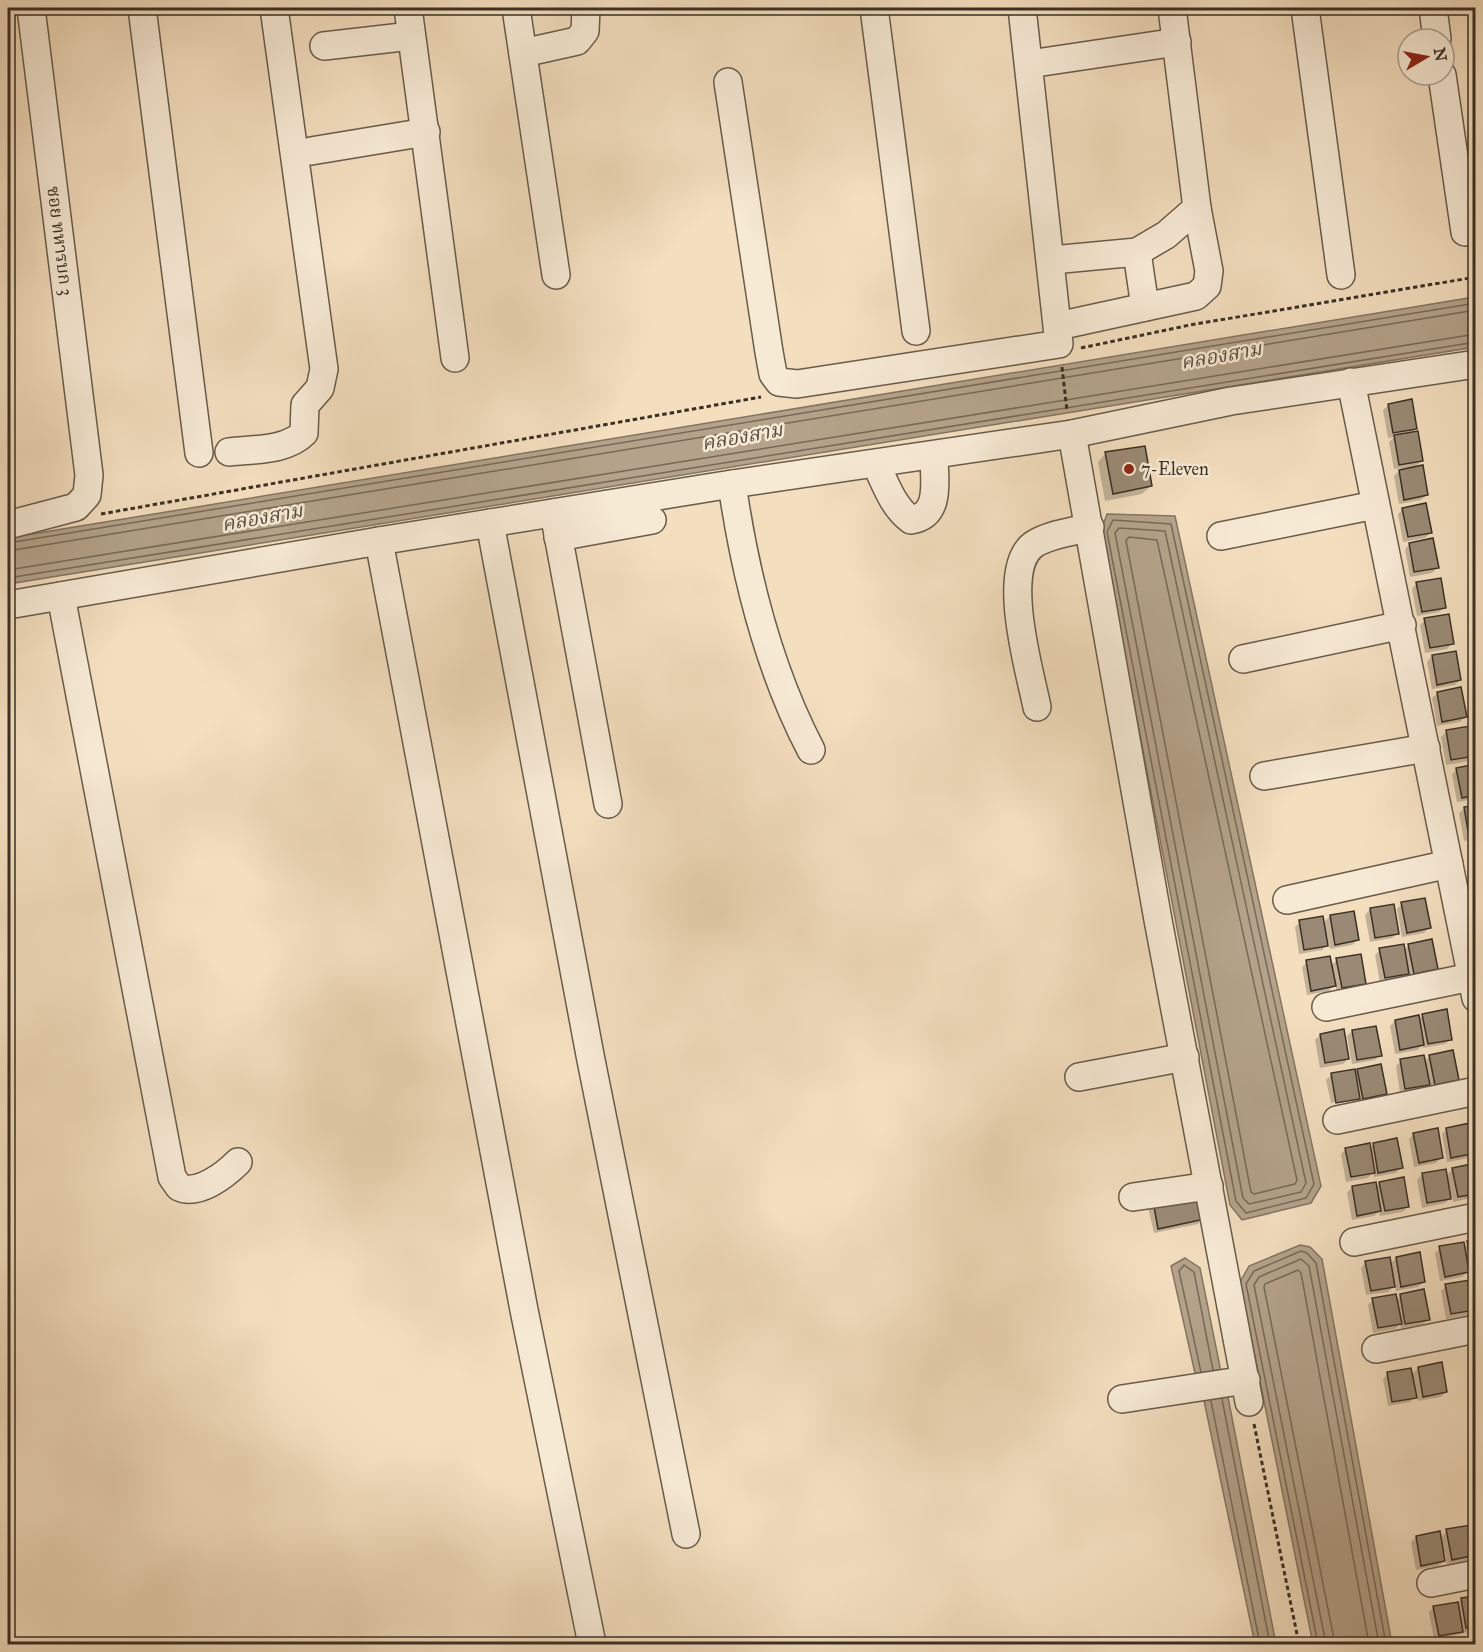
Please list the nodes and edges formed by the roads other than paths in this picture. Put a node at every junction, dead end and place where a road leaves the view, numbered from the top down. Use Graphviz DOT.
graph roads {
  1 [pos="31,8"];
  2 [pos="142,8"];
  3 [pos="274,8"];
  4 [pos="408,8"];
  5 [pos="516,8"];
  6 [pos="528,8"];
  7 [pos="586,8"];
  8 [pos="874,8"];
  9 [pos="1022,8"];
  10 [pos="1172,8"];
  11 [pos="1305,8"];
  12 [pos="1433,8"];
  13 [pos="1435,27"];
  14 [pos="411,36"];
  15 [pos="1177,42"];
  16 [pos="324,46"];
  17 [pos="529,52"];
  18 [pos="1029,64"];
  19 [pos="728,82"];
  20 [pos="1444,87"];
  21 [pos="426,132"];
  22 [pos="311,151"];
  23 [pos="1197,208"];
  24 [pos="1465,232"];
  25 [pos="1137,252"];
  26 [pos="1052,260"];
  27 [pos="556,275"];
  28 [pos="1341,275"];
  29 [pos="1145,307"];
  30 [pos="1058,326"];
  31 [pos="916,331"];
  32 [pos="455,358"];
  33 [pos="1476,364"];
  34 [pos="1351,382"];
  35 [pos="1070,425"];
  36 [pos="229,452"];
  37 [pos="199,453"];
  38 [pos="934,456"];
  39 [pos="876,464"];
  40 [pos="732,484"];
  41 [pos="1375,505"];
  42 [pos="652,520"];
  43 [pos="490,523"];
  44 [pos="8,525"];
  45 [pos="556,525"];
  46 [pos="1090,527"];
  47 [pos="1221,536"];
  48 [pos="379,541"];
  49 [pos="61,596"];
  50 [pos="8,605"];
  51 [pos="1402,624"];
  52 [pos="1243,659"];
  53 [pos="1036,707"];
  54 [pos="1426,748"];
  55 [pos="811,750"];
  56 [pos="1264,776"];
  57 [pos="608,804"];
  58 [pos="1449,864"];
  59 [pos="1287,900"];
  60 [pos="1473,988"];
  61 [pos="1326,1007"];
  62 [pos="1185,1057"];
  63 [pos="1078,1077"];
  64 [pos="1476,1091"];
  65 [pos="1337,1120"];
  66 [pos="238,1162"];
  67 [pos="1209,1186"];
  68 [pos="1133,1197"];
  69 [pos="1476,1217"];
  70 [pos="1354,1242"];
  71 [pos="1476,1329"];
  72 [pos="1376,1349"];
  73 [pos="1122,1399"];
  74 [pos="686,1534"];
  75 [pos="1476,1574"];
  76 [pos="1431,1583"];
  77 [pos="592,1644"];
  1 -- 44 [label="street, ซอย ทหารบก 3"];
  2 -- 37 [label="street"];
  3 -- 36 [label="street"];
  4 -- 14 [label="street"];
  5 -- 17 [label="street"];
  6 -- 17 [label="street"];
  7 -- 17 [label="street"];
  8 -- 31 [label="street"];
  9 -- 18 [label="street"];
  10 -- 15 [label="street"];
  11 -- 28 [label="street"];
  12 -- 13 [label="street"];
  14 -- 16 [label="street"];
  14 -- 21 [label="street"];
  15 -- 18 [label="street"];
  15 -- 23 [label="street"];
  17 -- 27 [label="street"];
  18 -- 26 [label="street"];
  19 -- 30 [label="street"];
  20 -- 24 [label="street"];
  21 -- 22 [label="street"];
  21 -- 32 [label="street"];
  23 -- 25 [label="street"];
  23 -- 29 [label="street"];
  25 -- 26 [label="street"];
  25 -- 29 [label="street"];
  26 -- 30 [label="street"];
  29 -- 30 [label="street"];
  33 -- 34 [label="street"];
  34 -- 35 [label="street"];
  34 -- 41 [label="street"];
  35 -- 38 [label="street"];
  35 -- 46 [label="street"];
  38 -- 39 [label="street"];
  38 -- 39 [label="street"];
  39 -- 40 [label="street"];
  40 -- 45 [label="street"];
  40 -- 55 [label="street"];
  41 -- 47 [label="street"];
  41 -- 51 [label="street"];
  42 -- 45 [label="street"];
  43 -- 45 [label="street"];
  43 -- 48 [label="street"];
  43 -- 74 [label="street"];
  45 -- 57 [label="street"];
  46 -- 53 [label="street"];
  46 -- 62 [label="street"];
  48 -- 49 [label="street"];
  48 -- 77 [label="street"];
  49 -- 50 [label="street"];
  49 -- 66 [label="street"];
  51 -- 52 [label="street"];
  51 -- 54 [label="street"];
  54 -- 56 [label="street"];
  54 -- 58 [label="street"];
  58 -- 59 [label="street"];
  58 -- 60 [label="street"];
  60 -- 61 [label="street"];
  62 -- 63 [label="street"];
  62 -- 67 [label="street"];
  64 -- 65 [label="street"];
  67 -- 68 [label="street"];
  67 -- 73 [label="street"];
  69 -- 70 [label="street"];
  71 -- 72 [label="street"];
  75 -- 76 [label="street"];
}
